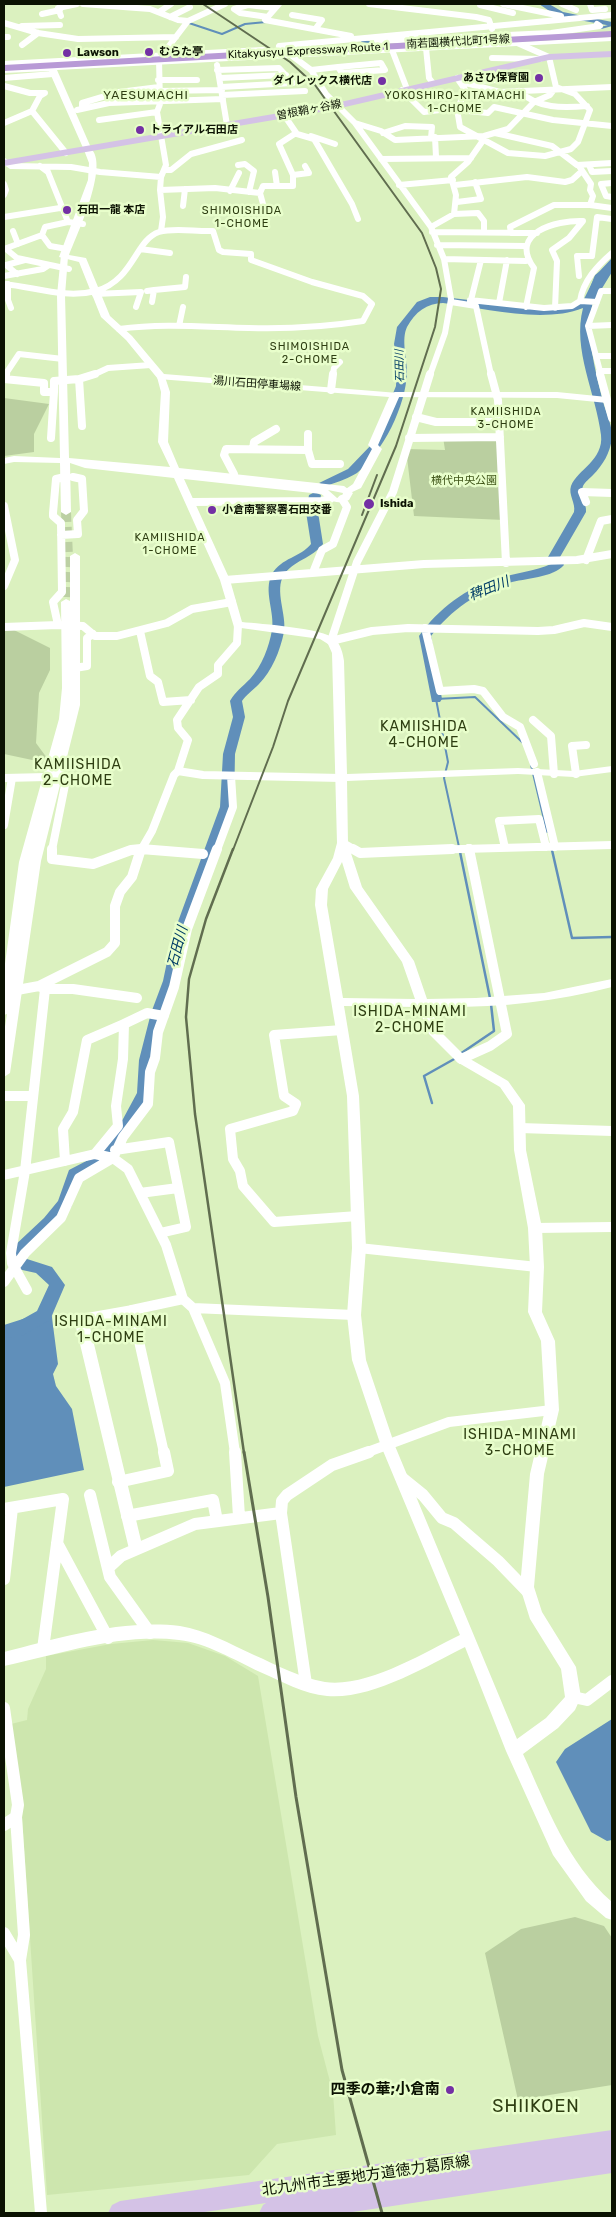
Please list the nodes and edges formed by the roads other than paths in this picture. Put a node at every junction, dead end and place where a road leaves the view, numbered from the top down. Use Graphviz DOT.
graph roads {
  1 [pos="76,4"];
  2 [pos="83,4"];
  3 [pos="149,4"];
  4 [pos="171,4"];
  5 [pos="225,4"];
  6 [pos="369,4"];
  7 [pos="503,4"];
  8 [pos="515,4"];
  9 [pos="540,4"];
  10 [pos="562,4"];
  11 [pos="590,4"];
  12 [pos="108,5"];
  13 [pos="187,5"];
  14 [pos="480,5"];
  15 [pos="277,6"];
  16 [pos="576,7"];
  17 [pos="142,8"];
  18 [pos="525,8"];
  19 [pos="612,9"];
  20 [pos="159,12"];
  21 [pos="42,14"];
  22 [pos="202,14"];
  23 [pos="612,15"];
  24 [pos="268,16"];
  25 [pos="170,17"];
  26 [pos="579,17"];
  27 [pos="572,18"];
  28 [pos="188,21"];
  29 [pos="536,22"];
  30 [pos="4,23"];
  31 [pos="285,23"];
  32 [pos="598,24"];
  33 [pos="60,25"];
  34 [pos="492,25"];
  35 [pos="19,27"];
  36 [pos="316,28"];
  37 [pos="38,33"];
  38 [pos="612,36"];
  39 [pos="176,37"];
  40 [pos="359,38"];
  41 [pos="503,38"];
  42 [pos="522,44"];
  43 [pos="22,45"];
  44 [pos="426,48"];
  45 [pos="263,50"];
  46 [pos="392,50"];
  47 [pos="612,54"];
  48 [pos="249,56"];
  49 [pos="492,58"];
  50 [pos="544,58"];
  51 [pos="160,59"];
  52 [pos="216,60"];
  53 [pos="4,64"];
  54 [pos="338,67"];
  55 [pos="4,69"];
  56 [pos="54,69"];
  57 [pos="218,70"];
  58 [pos="312,70"];
  59 [pos="286,75"];
  60 [pos="4,78"];
  61 [pos="220,78"];
  62 [pos="158,80"];
  63 [pos="197,80"];
  64 [pos="459,80"];
  65 [pos="525,80"];
  66 [pos="433,83"];
  67 [pos="277,84"];
  68 [pos="4,86"];
  69 [pos="556,87"];
  70 [pos="612,87"];
  71 [pos="159,89"];
  72 [pos="404,90"];
  73 [pos="305,91"];
  74 [pos="519,91"];
  75 [pos="281,92"];
  76 [pos="500,92"];
  77 [pos="222,93"];
  78 [pos="160,102"];
  79 [pos="534,102"];
  80 [pos="338,105"];
  81 [pos="587,106"];
  82 [pos="494,107"];
  83 [pos="79,109"];
  84 [pos="457,109"];
  85 [pos="32,111"];
  86 [pos="95,112"];
  87 [pos="157,112"];
  88 [pos="523,115"];
  89 [pos="284,116"];
  90 [pos="99,120"];
  91 [pos="4,123"];
  92 [pos="355,123"];
  93 [pos="227,125"];
  94 [pos="584,125"];
  95 [pos="612,126"];
  96 [pos="383,132"];
  97 [pos="296,133"];
  98 [pos="495,133"];
  99 [pos="475,136"];
  100 [pos="161,137"];
  101 [pos="308,137"];
  102 [pos="433,137"];
  103 [pos="410,139"];
  104 [pos="484,139"];
  105 [pos="242,140"];
  106 [pos="335,144"];
  107 [pos="92,149"];
  108 [pos="413,149"];
  109 [pos="562,152"];
  110 [pos="66,153"];
  111 [pos="436,157"];
  112 [pos="471,158"];
  113 [pos="381,160"];
  114 [pos="4,162"];
  115 [pos="612,163"];
  116 [pos="238,165"];
  117 [pos="589,165"];
  118 [pos="40,166"];
  119 [pos="305,166"];
  120 [pos="580,168"];
  121 [pos="612,171"];
  122 [pos="97,172"];
  123 [pos="275,172"];
  124 [pos="163,173"];
  125 [pos="239,173"];
  126 [pos="293,175"];
  127 [pos="475,182"];
  128 [pos="454,183"];
  129 [pos="612,183"];
  130 [pos="4,184"];
  131 [pos="277,186"];
  132 [pos="399,186"];
  133 [pos="185,189"];
  134 [pos="160,190"];
  135 [pos="230,191"];
  136 [pos="249,192"];
  137 [pos="260,193"];
  138 [pos="4,195"];
  139 [pos="612,196"];
  140 [pos="457,202"];
  141 [pos="263,204"];
  142 [pos="590,205"];
  143 [pos="25,206"];
  144 [pos="183,206"];
  145 [pos="60,208"];
  146 [pos="612,208"];
  147 [pos="21,214"];
  148 [pos="454,214"];
  149 [pos="4,217"];
  150 [pos="358,219"];
  151 [pos="612,219"];
  152 [pos="75,223"];
  153 [pos="431,229"];
  154 [pos="13,231"];
  155 [pos="161,231"];
  156 [pos="484,232"];
  157 [pos="511,233"];
  158 [pos="537,233"];
  159 [pos="42,235"];
  160 [pos="18,244"];
  161 [pos="437,245"];
  162 [pos="4,246"];
  163 [pos="526,246"];
  164 [pos="140,249"];
  165 [pos="170,253"];
  166 [pos="612,253"];
  167 [pos="67,254"];
  168 [pos="444,259"];
  169 [pos="25,260"];
  170 [pos="481,260"];
  171 [pos="507,260"];
  172 [pos="526,261"];
  173 [pos="49,265"];
  174 [pos="65,268"];
  175 [pos="17,274"];
  176 [pos="4,276"];
  177 [pos="579,276"];
  178 [pos="186,277"];
  179 [pos="6,284"];
  180 [pos="154,290"];
  181 [pos="612,291"];
  182 [pos="141,292"];
  183 [pos="94,293"];
  184 [pos="65,295"];
  185 [pos="451,300"];
  186 [pos="471,300"];
  187 [pos="580,301"];
  188 [pos="152,302"];
  189 [pos="597,302"];
  190 [pos="499,303"];
  191 [pos="136,307"];
  192 [pos="183,307"];
  193 [pos="526,307"];
  194 [pos="11,308"];
  195 [pos="555,308"];
  196 [pos="612,325"];
  197 [pos="179,326"];
  198 [pos="588,326"];
  199 [pos="119,329"];
  200 [pos="596,356"];
  201 [pos="612,356"];
  202 [pos="63,359"];
  203 [pos="340,362"];
  204 [pos="151,365"];
  205 [pos="599,371"];
  206 [pos="612,371"];
  207 [pos="4,377"];
  208 [pos="161,377"];
  209 [pos="71,379"];
  210 [pos="331,390"];
  211 [pos="54,392"];
  212 [pos="396,395"];
  213 [pos="497,395"];
  214 [pos="422,396"];
  215 [pos="611,411"];
  216 [pos="416,417"];
  217 [pos="499,422"];
  218 [pos="82,426"];
  219 [pos="276,429"];
  220 [pos="308,434"];
  221 [pos="500,437"];
  222 [pos="51,438"];
  223 [pos="410,438"];
  224 [pos="254,449"];
  225 [pos="308,450"];
  226 [pos="69,460"];
  227 [pos="4,461"];
  228 [pos="340,464"];
  229 [pos="178,473"];
  230 [pos="69,477"];
  231 [pos="233,477"];
  232 [pos="612,493"];
  233 [pos="345,495"];
  234 [pos="330,499"];
  235 [pos="192,502"];
  236 [pos="586,502"];
  237 [pos="4,506"];
  238 [pos="70,511"];
  239 [pos="5,515"];
  240 [pos="612,519"];
  241 [pos="61,535"];
  242 [pos="14,552"];
  243 [pos="4,554"];
  244 [pos="612,554"];
  245 [pos="75,556"];
  246 [pos="586,560"];
  247 [pos="506,563"];
  248 [pos="354,569"];
  249 [pos="316,572"];
  250 [pos="225,580"];
  251 [pos="4,586"];
  252 [pos="66,602"];
  253 [pos="232,602"];
  254 [pos="66,625"];
  255 [pos="238,625"];
  256 [pos="4,627"];
  257 [pos="612,627"];
  258 [pos="425,628"];
  259 [pos="140,631"];
  260 [pos="93,634"];
  261 [pos="331,641"];
  262 [pos="75,668"];
  263 [pos="190,700"];
  264 [pos="533,720"];
  265 [pos="586,745"];
  266 [pos="535,769"];
  267 [pos="612,769"];
  268 [pos="178,772"];
  269 [pos="554,774"];
  270 [pos="576,774"];
  271 [pos="230,776"];
  272 [pos="8,778"];
  273 [pos="52,778"];
  274 [pos="341,778"];
  275 [pos="4,824"];
  276 [pos="343,843"];
  277 [pos="612,845"];
  278 [pos="550,847"];
  279 [pos="141,848"];
  280 [pos="469,848"];
  281 [pos="505,848"];
  282 [pos="203,854"];
  283 [pos="612,983"];
  284 [pos="42,988"];
  285 [pos="9,990"];
  286 [pos="137,998"];
  287 [pos="338,1002"];
  288 [pos="422,1002"];
  289 [pos="501,1003"];
  290 [pos="4,1011"];
  291 [pos="164,1016"];
  292 [pos="124,1024"];
  293 [pos="342,1030"];
  294 [pos="461,1059"];
  295 [pos="4,1073"];
  296 [pos="4,1096"];
  297 [pos="32,1096"];
  298 [pos="118,1126"];
  299 [pos="520,1128"];
  300 [pos="612,1131"];
  301 [pos="123,1137"];
  302 [pos="95,1154"];
  303 [pos="114,1154"];
  304 [pos="65,1161"];
  305 [pos="25,1171"];
  306 [pos="4,1175"];
  307 [pos="178,1188"];
  308 [pos="140,1193"];
  309 [pos="358,1216"];
  310 [pos="535,1228"];
  311 [pos="612,1228"];
  312 [pos="160,1233"];
  313 [pos="359,1248"];
  314 [pos="14,1267"];
  315 [pos="537,1267"];
  316 [pos="4,1282"];
  317 [pos="27,1290"];
  318 [pos="183,1299"];
  319 [pos="193,1308"];
  320 [pos="132,1310"];
  321 [pos="354,1315"];
  322 [pos="552,1410"];
  323 [pos="388,1446"];
  324 [pos="402,1477"];
  325 [pos="118,1482"];
  326 [pos="90,1495"];
  327 [pos="8,1509"];
  328 [pos="281,1513"];
  329 [pos="128,1516"];
  330 [pos="241,1517"];
  331 [pos="217,1521"];
  332 [pos="58,1543"];
  333 [pos="136,1548"];
  334 [pos="108,1568"];
  335 [pos="4,1580"];
  336 [pos="528,1592"];
  337 [pos="150,1632"];
  338 [pos="108,1638"];
  339 [pos="469,1638"];
  340 [pos="43,1649"];
  341 [pos="4,1659"];
  342 [pos="300,1681"];
  343 [pos="612,1681"];
  344 [pos="573,1697"];
  345 [pos="4,1711"];
  346 [pos="514,1750"];
  347 [pos="8,1770"];
  348 [pos="16,1817"];
  349 [pos="4,1825"];
  350 [pos="612,1911"];
  351 [pos="4,1933"];
  352 [pos="20,1960"];
  353 [pos="612,2141"];
  354 [pos="612,2162"];
  355 [pos="418,2179"];
  356 [pos="322,2206"];
  357 [pos="41,2213"];
  358 [pos="120,2213"];
  359 [pos="271,2213"];
  1 -- 21 [label="street"];
  2 -- 12 [label="street"];
  3 -- 17 [label="street"];
  4 -- 20 [label="street"];
  5 -- 22 [label="street"];
  6 -- 34 [label="street"];
  7 -- 18 [label="street"];
  8 -- 18 [label="street"];
  9 -- 18 [label="street"];
  10 -- 16 [label="street"];
  11 -- 19 [label="street"];
  12 -- 17 [label="street"];
  13 -- 22 [label="street"];
  13 -- 25 [label="street"];
  14 -- 29 [label="street"];
  15 -- 24 [label="street"];
  15 -- 24 [label="street"];
  16 -- 26 [label="street"];
  17 -- 20 [label="street"];
  18 -- 27 [label="street"];
  20 -- 25 [label="street"];
  22 -- 28 [label="street"];
  23 -- 26 [label="street"];
  24 -- 31 [label="street"];
  25 -- 28 [label="street"];
  26 -- 27 [label="street"];
  27 -- 29 [label="street"];
  28 -- 39 [label="street"];
  29 -- 34 [label="street"];
  30 -- 35 [label="street"];
  31 -- 36 [label="street"];
  31 -- 36 [label="street"];
  32 -- 41 [label="street"];
  33 -- 35 [label="street"];
  34 -- 40 [label="street"];
  34 -- 41 [label="street"];
  35 -- 37 [label="street"];
  36 -- 40 [label="street"];
  37 -- 39 [label="street"];
  37 -- 43 [label="street"];
  38 -- 41 [label="street, 南若園横代北町1号線"];
  38 -- 42 [label="street, 南若園横代北町1号線"];
  38 -- 55 [label="highway, Kitakyusyu Expressway Route 1"];
  39 -- 51 [label="street"];
  40 -- 41 [label="street"];
  40 -- 58 [label="street"];
  41 -- 42 [label="street"];
  41 -- 48 [label="street, 南若園横代北町1号線"];
  42 -- 44 [label="street, 南若園横代北町1号線"];
  42 -- 50 [label="street"];
  44 -- 46 [label="street, 南若園横代北町1号線"];
  44 -- 66 [label="street"];
  45 -- 51 [label="street"];
  46 -- 48 [label="street, 南若園横代北町1号線"];
  46 -- 72 [label="street"];
  47 -- 50 [label="main road, 曽根鞘ヶ谷線"];
  48 -- 51 [label="street, 南若園横代北町1号線"];
  48 -- 52 [label="street, 南若園横代北町1号線"];
  49 -- 50 [label="street"];
  50 -- 64 [label="main road, 曽根鞘ヶ谷線"];
  50 -- 69 [label="street"];
  51 -- 52 [label="street, 南若園横代北町1号線"];
  51 -- 53 [label="street"];
  51 -- 56 [label="street, 南若園横代北町1号線"];
  51 -- 62 [label="street"];
  52 -- 57 [label="street"];
  54 -- 54 [label="street"];
  54 -- 58 [label="street"];
  55 -- 56 [label="street, 南若園横代北町1号線"];
  56 -- 60 [label="street"];
  56 -- 83 [label="street"];
  56 -- 107 [label="street"];
  57 -- 59 [label="street"];
  57 -- 61 [label="street"];
  58 -- 80 [label="street"];
  59 -- 61 [label="street"];
  59 -- 67 [label="street"];
  61 -- 77 [label="street"];
  62 -- 63 [label="street"];
  62 -- 71 [label="street"];
  64 -- 65 [label="street"];
  64 -- 66 [label="main road, 曽根鞘ヶ谷線"];
  64 -- 76 [label="street"];
  64 -- 84 [label="street"];
  66 -- 72 [label="main road, 曽根鞘ヶ谷線"];
  67 -- 75 [label="street"];
  67 -- 77 [label="street"];
  68 -- 85 [label="street"];
  69 -- 70 [label="street"];
  69 -- 74 [label="street"];
  69 -- 79 [label="street"];
  69 -- 81 [label="street"];
  71 -- 77 [label="street"];
  71 -- 78 [label="street"];
  71 -- 83 [label="street"];
  72 -- 80 [label="main road, 曽根鞘ヶ谷線"];
  72 -- 84 [label="street"];
  73 -- 75 [label="street"];
  74 -- 76 [label="street"];
  74 -- 79 [label="street"];
  75 -- 77 [label="street"];
  76 -- 82 [label="street"];
  77 -- 78 [label="street"];
  77 -- 93 [label="street"];
  78 -- 83 [label="street"];
  78 -- 86 [label="street"];
  78 -- 87 [label="street"];
  79 -- 81 [label="street"];
  79 -- 88 [label="street"];
  80 -- 89 [label="main road, 曽根鞘ヶ谷線"];
  80 -- 92 [label="street"];
  81 -- 94 [label="street"];
  82 -- 84 [label="street"];
  82 -- 88 [label="street"];
  83 -- 107 [label="street"];
  84 -- 99 [label="street"];
  85 -- 91 [label="street"];
  85 -- 110 [label="street"];
  87 -- 90 [label="street"];
  87 -- 100 [label="street"];
  88 -- 94 [label="street"];
  88 -- 98 [label="street"];
  89 -- 93 [label="main road, 曽根鞘ヶ谷線"];
  89 -- 97 [label="street"];
  92 -- 96 [label="street"];
  92 -- 113 [label="street"];
  93 -- 100 [label="main road, 曽根鞘ヶ谷線"];
  94 -- 95 [label="street"];
  94 -- 109 [label="street"];
  96 -- 102 [label="street"];
  96 -- 103 [label="street"];
  97 -- 101 [label="street"];
  97 -- 126 [label="street"];
  98 -- 99 [label="street"];
  98 -- 109 [label="street"];
  99 -- 102 [label="street"];
  99 -- 104 [label="street"];
  100 -- 107 [label="main road, 曽根鞘ヶ谷線"];
  100 -- 124 [label="street"];
  101 -- 106 [label="street"];
  101 -- 150 [label="street"];
  102 -- 103 [label="street"];
  102 -- 111 [label="street"];
  103 -- 108 [label="street"];
  104 -- 109 [label="street"];
  104 -- 112 [label="street"];
  105 -- 124 [label="street"];
  107 -- 110 [label="main road, 曽根鞘ヶ谷線"];
  107 -- 122 [label="main road"];
  109 -- 120 [label="street"];
  110 -- 114 [label="main road, 曽根鞘ヶ谷線"];
  111 -- 112 [label="street"];
  111 -- 113 [label="street"];
  112 -- 128 [label="street"];
  113 -- 132 [label="street"];
  114 -- 118 [label="street"];
  115 -- 117 [label="street"];
  116 -- 136 [label="street"];
  117 -- 120 [label="street"];
  117 -- 121 [label="street"];
  118 -- 122 [label="street"];
  118 -- 145 [label="street"];
  119 -- 126 [label="street"];
  120 -- 127 [label="street"];
  120 -- 142 [label="street"];
  122 -- 124 [label="street"];
  122 -- 152 [label="main road"];
  123 -- 131 [label="street"];
  124 -- 134 [label="street"];
  125 -- 135 [label="street"];
  126 -- 131 [label="street"];
  127 -- 128 [label="street"];
  127 -- 140 [label="street"];
  128 -- 132 [label="street"];
  128 -- 140 [label="street"];
  129 -- 139 [label="street"];
  130 -- 138 [label="street"];
  131 -- 137 [label="street"];
  132 -- 153 [label="street"];
  133 -- 134 [label="street"];
  133 -- 135 [label="street"];
  133 -- 144 [label="street"];
  134 -- 155 [label="street"];
  135 -- 136 [label="street"];
  136 -- 137 [label="street"];
  137 -- 141 [label="street"];
  140 -- 148 [label="street"];
  142 -- 146 [label="street"];
  142 -- 157 [label="street"];
  143 -- 147 [label="street"];
  145 -- 147 [label="street"];
  145 -- 152 [label="street"];
  147 -- 149 [label="street"];
  148 -- 153 [label="street"];
  148 -- 156 [label="street"];
  151 -- 177 [label="street"];
  152 -- 159 [label="street"];
  152 -- 167 [label="main road"];
  153 -- 156 [label="street"];
  153 -- 161 [label="street"];
  154 -- 160 [label="street"];
  155 -- 164 [label="street"];
  155 -- 197 [label="street"];
  156 -- 157 [label="street"];
  157 -- 158 [label="street"];
  158 -- 163 [label="street"];
  158 -- 195 [label="street"];
  159 -- 160 [label="street"];
  159 -- 167 [label="street"];
  160 -- 162 [label="street"];
  161 -- 163 [label="street"];
  161 -- 168 [label="street"];
  162 -- 169 [label="street"];
  163 -- 172 [label="street"];
  164 -- 165 [label="street"];
  164 -- 183 [label="street"];
  166 -- 187 [label="street"];
  167 -- 174 [label="street"];
  167 -- 183 [label="main road"];
  168 -- 170 [label="street"];
  168 -- 185 [label="street"];
  169 -- 173 [label="street"];
  169 -- 175 [label="street"];
  170 -- 171 [label="street"];
  170 -- 186 [label="street"];
  171 -- 172 [label="street"];
  171 -- 190 [label="street"];
  172 -- 193 [label="street"];
  173 -- 174 [label="street"];
  173 -- 175 [label="street"];
  174 -- 184 [label="street"];
  175 -- 176 [label="street"];
  178 -- 180 [label="street"];
  179 -- 184 [label="street"];
  179 -- 194 [label="street"];
  180 -- 182 [label="street"];
  180 -- 188 [label="street"];
  181 -- 189 [label="street"];
  182 -- 183 [label="street"];
  182 -- 191 [label="street"];
  183 -- 184 [label="street"];
  183 -- 199 [label="main road"];
  184 -- 202 [label="street"];
  184 -- 209 [label="street"];
  185 -- 186 [label="street"];
  185 -- 213 [label="street"];
  185 -- 214 [label="street"];
  186 -- 190 [label="street"];
  187 -- 189 [label="street"];
  187 -- 195 [label="street"];
  189 -- 198 [label="street"];
  190 -- 193 [label="street"];
  192 -- 197 [label="street"];
  193 -- 195 [label="street"];
  196 -- 198 [label="street"];
  197 -- 199 [label="street"];
  198 -- 200 [label="street"];
  199 -- 204 [label="main road"];
  200 -- 201 [label="street"];
  200 -- 205 [label="street"];
  202 -- 207 [label="street"];
  202 -- 209 [label="street"];
  203 -- 210 [label="street"];
  204 -- 208 [label="main road"];
  204 -- 209 [label="street"];
  205 -- 206 [label="street"];
  205 -- 215 [label="street"];
  207 -- 211 [label="street"];
  208 -- 210 [label="main road, 湯川石田停車場線"];
  208 -- 229 [label="street"];
  209 -- 211 [label="street"];
  209 -- 218 [label="street"];
  209 -- 226 [label="street"];
  210 -- 212 [label="main road, 湯川石田停車場線"];
  211 -- 222 [label="street"];
  212 -- 214 [label="street"];
  212 -- 233 [label="main road"];
  213 -- 214 [label="street"];
  213 -- 215 [label="street"];
  213 -- 217 [label="street"];
  214 -- 216 [label="street"];
  216 -- 217 [label="street"];
  216 -- 223 [label="street"];
  217 -- 221 [label="street"];
  219 -- 224 [label="street"];
  220 -- 225 [label="street"];
  221 -- 223 [label="street"];
  221 -- 247 [label="street"];
  223 -- 248 [label="street"];
  224 -- 225 [label="street"];
  224 -- 231 [label="street"];
  225 -- 228 [label="street"];
  226 -- 227 [label="street"];
  226 -- 229 [label="street"];
  226 -- 230 [label="street"];
  229 -- 231 [label="street"];
  229 -- 234 [label="street"];
  229 -- 235 [label="street"];
  230 -- 238 [label="street"];
  230 -- 241 [label="street"];
  230 -- 241 [label="street"];
  231 -- 233 [label="street"];
  232 -- 236 [label="street"];
  233 -- 234 [label="street"];
  233 -- 249 [label="street"];
  234 -- 235 [label="street"];
  235 -- 250 [label="street"];
  237 -- 239 [label="street"];
  239 -- 242 [label="street"];
  240 -- 246 [label="street"];
  241 -- 254 [label="street"];
  242 -- 243 [label="street"];
  242 -- 251 [label="street"];
  244 -- 246 [label="street"];
  245 -- 254 [label="street"];
  246 -- 247 [label="street"];
  247 -- 248 [label="street"];
  248 -- 249 [label="street"];
  248 -- 261 [label="street"];
  249 -- 250 [label="street"];
  250 -- 253 [label="street"];
  252 -- 254 [label="street"];
  253 -- 255 [label="street"];
  253 -- 259 [label="street"];
  254 -- 256 [label="street"];
  254 -- 260 [label="street"];
  254 -- 262 [label="street"];
  254 -- 273 [label="street"];
  255 -- 261 [label="street"];
  255 -- 263 [label="street"];
  257 -- 258 [label="street"];
  258 -- 261 [label="street"];
  258 -- 266 [label="street"];
  259 -- 260 [label="street"];
  259 -- 263 [label="street"];
  260 -- 262 [label="street"];
  261 -- 274 [label="street"];
  262 -- 273 [label="street"];
  263 -- 268 [label="street"];
  264 -- 269 [label="street"];
  265 -- 270 [label="street"];
  266 -- 269 [label="street"];
  266 -- 274 [label="street"];
  266 -- 278 [label="street"];
  267 -- 270 [label="street"];
  268 -- 271 [label="street"];
  268 -- 279 [label="street"];
  269 -- 270 [label="street"];
  271 -- 274 [label="street"];
  271 -- 291 [label="street"];
  272 -- 273 [label="street"];
  272 -- 275 [label="street"];
  273 -- 279 [label="street"];
  273 -- 285 [label="street"];
  274 -- 276 [label="street"];
  276 -- 280 [label="street"];
  276 -- 287 [label="street"];
  276 -- 288 [label="street"];
  277 -- 278 [label="street"];
  278 -- 281 [label="street"];
  278 -- 281 [label="street"];
  279 -- 282 [label="street"];
  279 -- 284 [label="street"];
  280 -- 281 [label="street"];
  280 -- 289 [label="street"];
  283 -- 289 [label="street"];
  284 -- 285 [label="street"];
  284 -- 286 [label="street"];
  284 -- 297 [label="street"];
  285 -- 290 [label="street"];
  285 -- 295 [label="street"];
  287 -- 288 [label="street"];
  287 -- 293 [label="street"];
  288 -- 289 [label="street"];
  288 -- 294 [label="street"];
  289 -- 294 [label="street"];
  291 -- 292 [label="street"];
  291 -- 301 [label="street"];
  292 -- 298 [label="street"];
  292 -- 304 [label="street"];
  293 -- 309 [label="street"];
  293 -- 309 [label="street"];
  294 -- 299 [label="street"];
  296 -- 297 [label="street"];
  297 -- 305 [label="street"];
  298 -- 301 [label="street"];
  298 -- 302 [label="street"];
  299 -- 300 [label="street"];
  299 -- 310 [label="street"];
  301 -- 303 [label="street"];
  302 -- 303 [label="street"];
  302 -- 304 [label="street"];
  303 -- 307 [label="street"];
  303 -- 308 [label="street"];
  303 -- 314 [label="street"];
  304 -- 305 [label="street"];
  305 -- 306 [label="street"];
  305 -- 314 [label="street"];
  307 -- 308 [label="street"];
  307 -- 312 [label="street"];
  308 -- 312 [label="street"];
  309 -- 313 [label="street"];
  310 -- 311 [label="street"];
  310 -- 315 [label="street"];
  312 -- 318 [label="street"];
  313 -- 315 [label="street"];
  313 -- 321 [label="street"];
  314 -- 316 [label="street"];
  314 -- 317 [label="street"];
  315 -- 322 [label="street"];
  318 -- 319 [label="street"];
  318 -- 320 [label="street"];
  319 -- 321 [label="street"];
  319 -- 330 [label="street"];
  320 -- 325 [label="street"];
  320 -- 325 [label="street"];
  321 -- 323 [label="street"];
  322 -- 323 [label="street"];
  322 -- 336 [label="street"];
  323 -- 324 [label="street"];
  323 -- 328 [label="street"];
  324 -- 336 [label="street"];
  324 -- 339 [label="street"];
  325 -- 329 [label="street"];
  326 -- 334 [label="street"];
  327 -- 332 [label="street"];
  327 -- 335 [label="street"];
  328 -- 330 [label="street"];
  328 -- 342 [label="street"];
  329 -- 331 [label="street"];
  329 -- 333 [label="street"];
  330 -- 331 [label="street"];
  331 -- 333 [label="street"];
  332 -- 338 [label="street"];
  332 -- 340 [label="street"];
  333 -- 334 [label="street"];
  334 -- 337 [label="street"];
  336 -- 344 [label="street"];
  337 -- 338 [label="street"];
  337 -- 342 [label="street"];
  338 -- 340 [label="street"];
  339 -- 342 [label="street"];
  339 -- 346 [label="street"];
  340 -- 341 [label="street"];
  343 -- 344 [label="street"];
  344 -- 346 [label="street"];
  345 -- 347 [label="street"];
  346 -- 350 [label="street"];
  347 -- 348 [label="street"];
  348 -- 349 [label="street"];
  348 -- 352 [label="street"];
  351 -- 352 [label="street"];
  352 -- 357 [label="street"];
  353 -- 355 [label="main road, 北九州市主要地方道徳力葛原線"];
  354 -- 355 [label="main road, 北九州市主要地方道徳力葛原線"];
  355 -- 356 [label="main road, 北九州市主要地方道徳力葛原線"];
  355 -- 358 [label="main road, 北九州市主要地方道徳力葛原線"];
  356 -- 359 [label="main road, 北九州市主要地方道徳力葛原線"];
}
